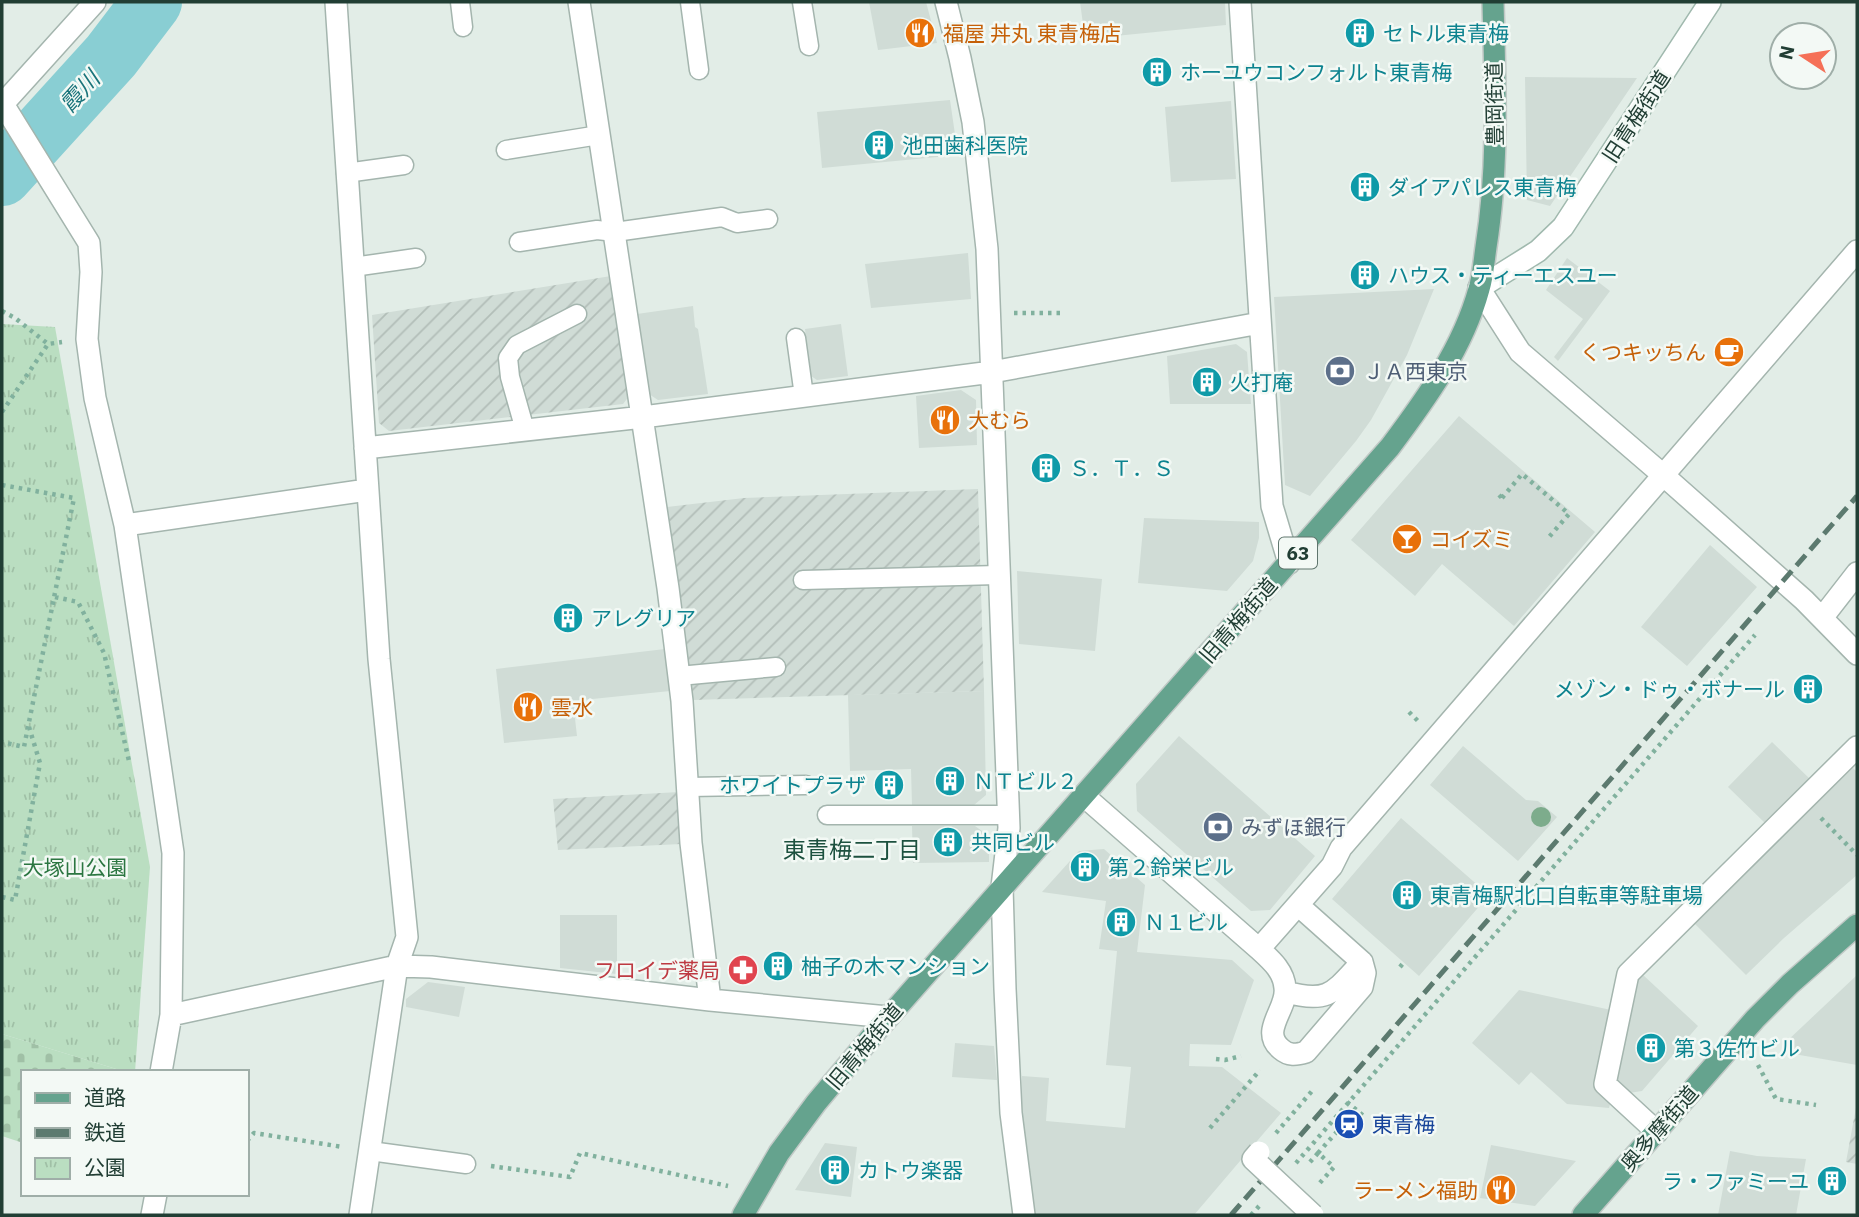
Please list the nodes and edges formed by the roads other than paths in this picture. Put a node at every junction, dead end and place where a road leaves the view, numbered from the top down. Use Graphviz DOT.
graph roads {
  1 [pos="95,2"];
  2 [pos="335,2"];
  3 [pos="460,2"];
  4 [pos="579,2"];
  5 [pos="690,2"];
  6 [pos="802,2"];
  7 [pos="946,2"];
  8 [pos="1240,2"];
  9 [pos="1493,2"];
  10 [pos="1710,2"];
  11 [pos="463,27"];
  12 [pos="809,47"];
  13 [pos="699,70"];
  14 [pos="5,108"];
  15 [pos="599,135"];
  16 [pos="506,149"];
  17 [pos="404,165"];
  18 [pos="346,173"];
  19 [pos="768,219"];
  20 [pos="615,232"];
  21 [pos="519,242"];
  22 [pos="1857,251"];
  23 [pos="415,258"];
  24 [pos="353,267"];
  25 [pos="1479,288"];
  26 [pos="577,314"];
  27 [pos="1260,323"];
  28 [pos="796,338"];
  29 [pos="992,372"];
  30 [pos="804,396"];
  31 [pos="643,417"];
  32 [pos="525,430"];
  33 [pos="365,448"];
  34 [pos="1663,475"];
  35 [pos="367,490"];
  36 [pos="125,525"];
  37 [pos="1289,563"];
  38 [pos="1857,573"];
  39 [pos="999,575"];
  40 [pos="803,580"];
  41 [pos="1822,618"];
  42 [pos="1857,654"];
  43 [pos="776,667"];
  44 [pos="679,676"];
  45 [pos="1857,747"];
  46 [pos="806,785"];
  47 [pos="688,787"];
  48 [pos="1084,796"];
  49 [pos="827,815"];
  50 [pos="1008,815"];
  51 [pos="1002,887"];
  52 [pos="1298,905"];
  53 [pos="1857,925"];
  54 [pos="1259,948"];
  55 [pos="1362,962"];
  56 [pos="397,966"];
  57 [pos="1286,992"];
  58 [pos="710,1000"];
  59 [pos="171,1015"];
  60 [pos="888,1017"];
  61 [pos="161,1070"];
  62 [pos="1657,1132"];
  63 [pos="370,1151"];
  64 [pos="1259,1152"];
  65 [pos="466,1164"];
  66 [pos="156,1196"];
  67 [pos="1307,1210"];
  68 [pos="152,1215"];
  69 [pos="360,1215"];
  70 [pos="743,1215"];
  71 [pos="1024,1215"];
  72 [pos="1583,1215"];
  1 -- 14 [label="street"];
  2 -- 18 [label="street"];
  3 -- 11 [label="lane"];
  4 -- 15 [label="street"];
  5 -- 13 [label="lane"];
  6 -- 12 [label="lane"];
  7 -- 29 [label="street"];
  8 -- 27 [label="street"];
  9 -- 25 [label="main road, 豊岡街道 / 63"];
  10 -- 25 [label="street, 旧青梅街道"];
  14 -- 36 [label="street"];
  15 -- 16 [label="lane"];
  15 -- 20 [label="street"];
  17 -- 18 [label="lane"];
  18 -- 24 [label="street"];
  19 -- 20 [label="lane"];
  20 -- 21 [label="lane"];
  20 -- 31 [label="street"];
  22 -- 34 [label="street"];
  23 -- 24 [label="lane"];
  24 -- 33 [label="street"];
  25 -- 34 [label="street"];
  25 -- 37 [label="main road, 旧青梅街道 / 63"];
  26 -- 32 [label="lane"];
  27 -- 29 [label="street"];
  27 -- 37 [label="street"];
  28 -- 30 [label="lane"];
  29 -- 30 [label="street"];
  29 -- 39 [label="street"];
  30 -- 31 [label="street"];
  31 -- 32 [label="street"];
  31 -- 44 [label="street"];
  32 -- 33 [label="street"];
  33 -- 35 [label="street"];
  34 -- 41 [label="street"];
  34 -- 52 [label="street"];
  35 -- 36 [label="street"];
  35 -- 56 [label="street"];
  36 -- 59 [label="street"];
  37 -- 48 [label="main road, 旧青梅街道 / 63"];
  38 -- 41 [label="street"];
  39 -- 40 [label="lane"];
  39 -- 50 [label="street"];
  41 -- 42 [label="street"];
  43 -- 44 [label="lane"];
  44 -- 47 [label="street"];
  45 -- 62 [label="street"];
  46 -- 47 [label="lane"];
  47 -- 58 [label="street"];
  48 -- 51 [label="main road, 旧青梅街道 / 63"];
  48 -- 54 [label="street"];
  49 -- 50 [label="lane"];
  50 -- 51 [label="street"];
  51 -- 60 [label="main road, 旧青梅街道 / 63"];
  51 -- 71 [label="street"];
  52 -- 54 [label="street"];
  52 -- 55 [label="street"];
  53 -- 62 [label="main road, 奥多摩街道"];
  54 -- 57 [label="street"];
  55 -- 57 [label="street"];
  55 -- 57 [label="street"];
  56 -- 58 [label="street"];
  56 -- 59 [label="street"];
  56 -- 63 [label="street"];
  58 -- 60 [label="street"];
  59 -- 61 [label="street"];
  60 -- 70 [label="main road, 旧青梅街道 / 63"];
  62 -- 72 [label="main road, 奥多摩街道"];
  63 -- 65 [label="lane"];
  63 -- 69 [label="street"];
  64 -- 67 [label="street, bridge"];
  66 -- 68 [label="street"];
}
